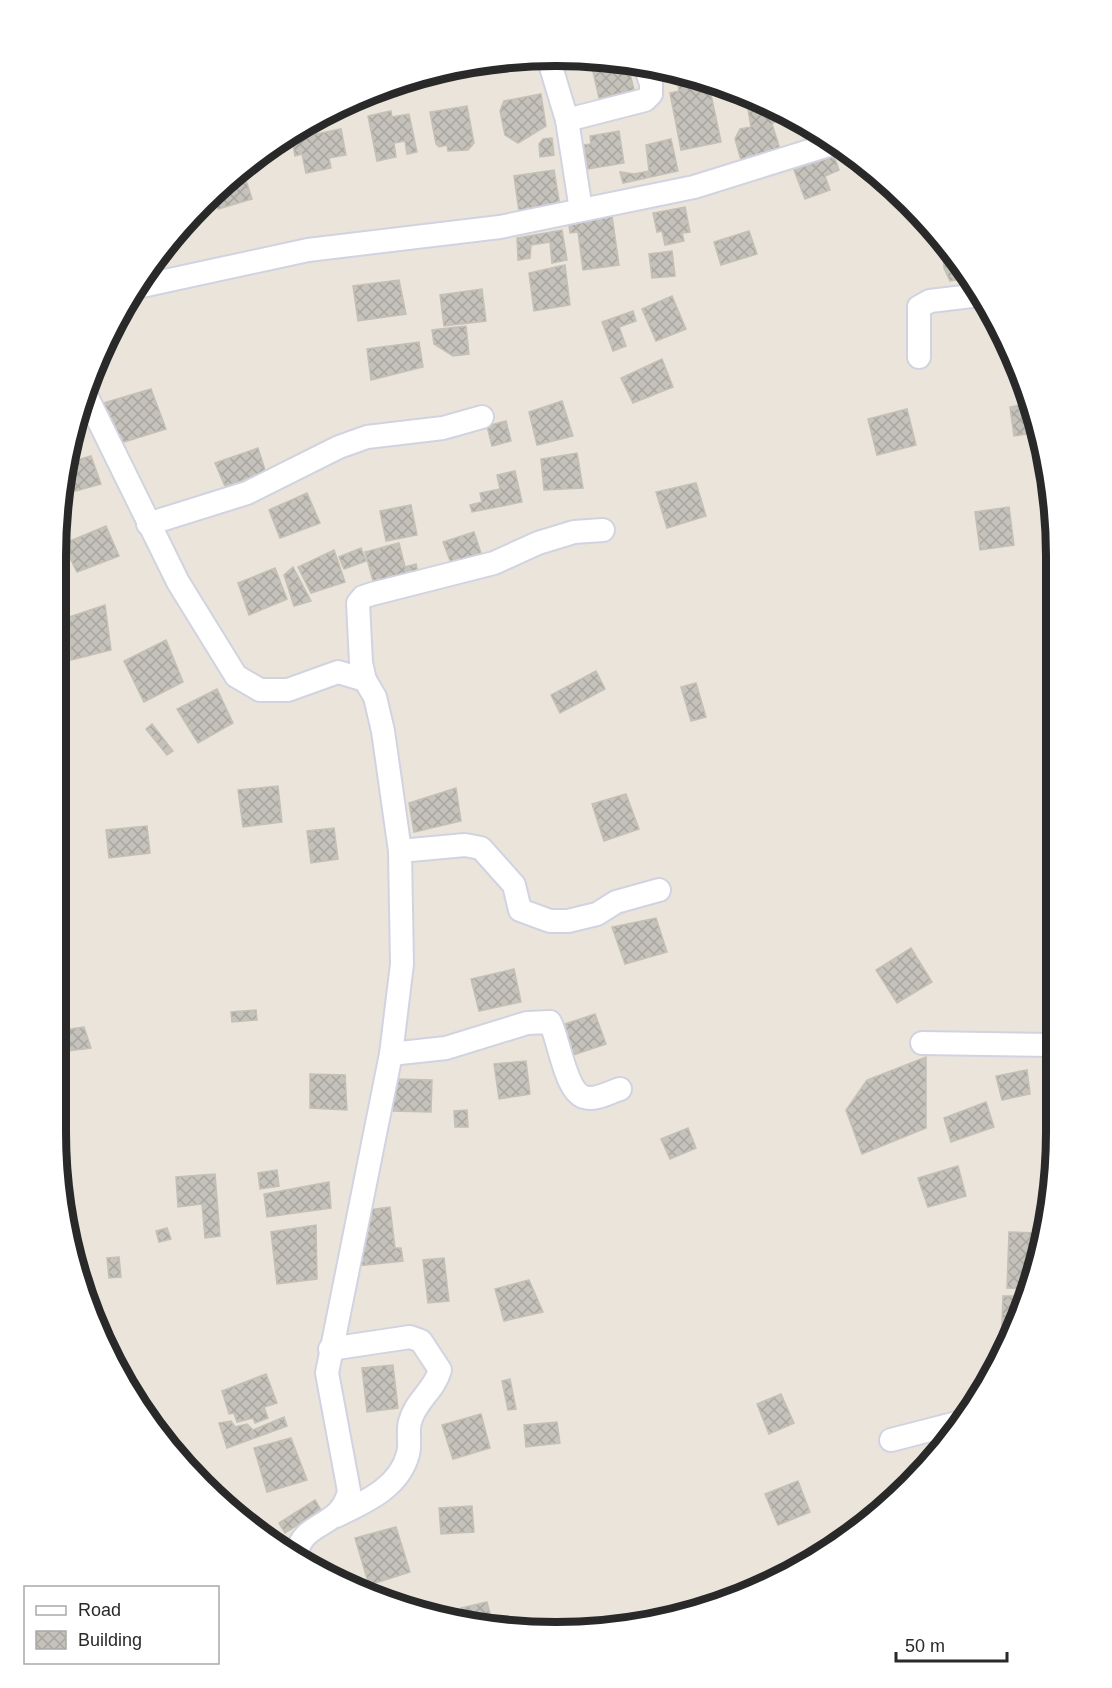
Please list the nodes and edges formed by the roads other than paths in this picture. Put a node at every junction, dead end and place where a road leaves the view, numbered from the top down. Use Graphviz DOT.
graph roads {
  1 [pos="551,66"];
  2 [pos="648,74"];
  3 [pos="567,120"];
  4 [pos="824,146"];
  5 [pos="581,210"];
  6 [pos="149,285"];
  7 [pos="971,296"];
  8 [pos="919,357"];
  9 [pos="90,404"];
  10 [pos="482,417"];
  11 [pos="148,524"];
  12 [pos="603,530"];
  13 [pos="365,680"];
  14 [pos="400,851"];
  15 [pos="659,890"];
  16 [pos="922,1043"];
  17 [pos="1046,1045"];
  18 [pos="391,1054"];
  19 [pos="620,1089"];
  20 [pos="330,1349"];
  21 [pos="948,1425"];
  22 [pos="891,1440"];
  23 [pos="333,1518"];
  24 [pos="294,1545"];
  1 -- 3 [label="street"];
  2 -- 3 [label="street"];
  3 -- 5 [label="street"];
  4 -- 5 [label="street"];
  5 -- 6 [label="street"];
  7 -- 8 [label="street"];
  9 -- 11 [label="street"];
  10 -- 11 [label="street"];
  11 -- 13 [label="street"];
  12 -- 13 [label="street"];
  13 -- 14 [label="street"];
  14 -- 15 [label="street"];
  14 -- 18 [label="street"];
  16 -- 17 [label="street"];
  18 -- 19 [label="street"];
  18 -- 20 [label="street"];
  20 -- 23 [label="street"];
  20 -- 23 [label="street"];
  21 -- 22 [label="street"];
  23 -- 24 [label="street"];
}
